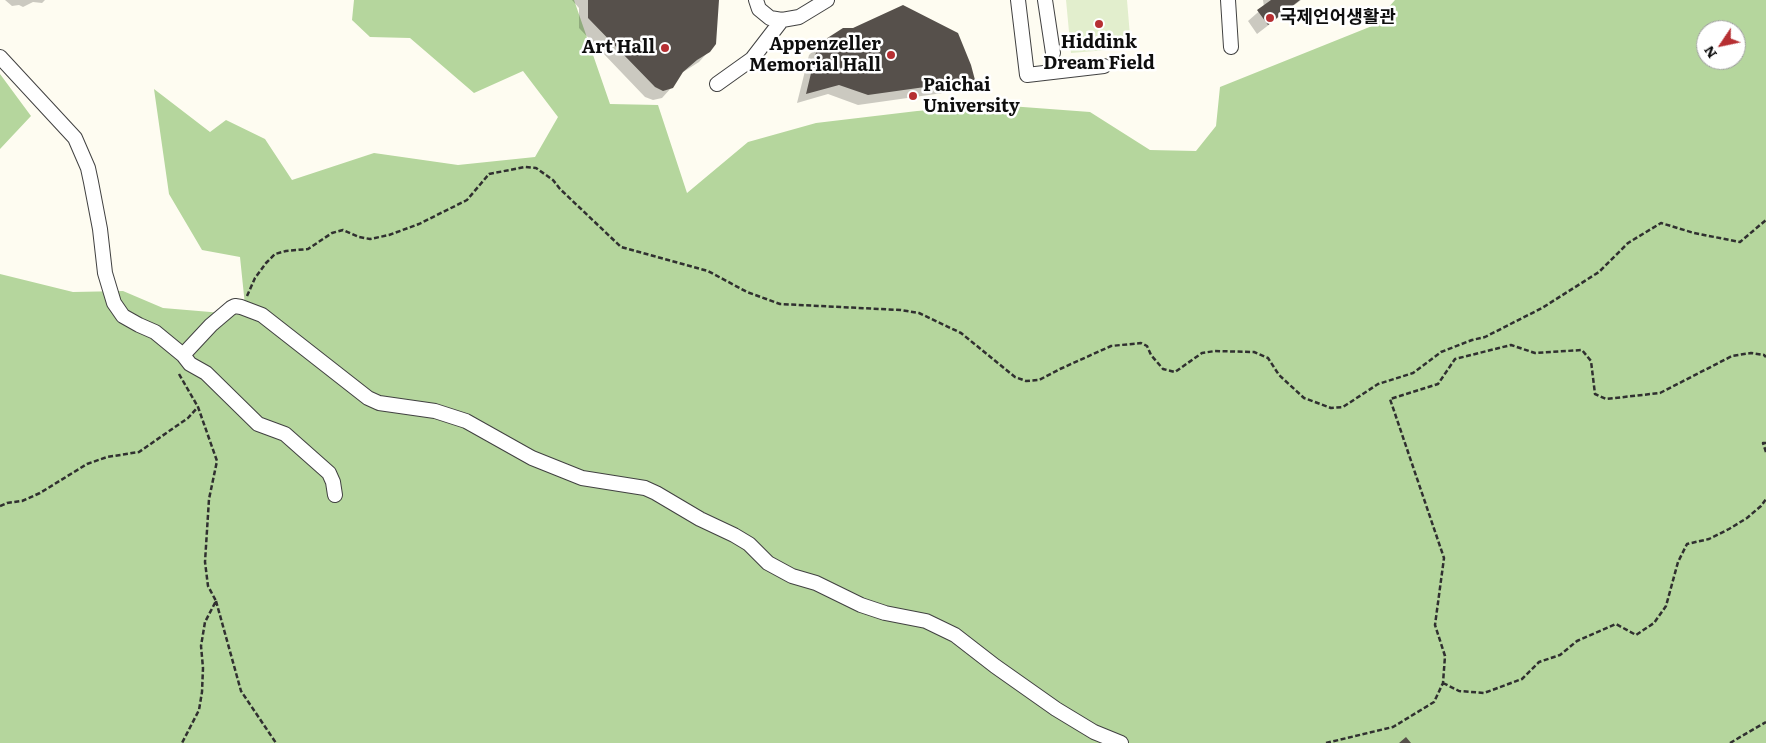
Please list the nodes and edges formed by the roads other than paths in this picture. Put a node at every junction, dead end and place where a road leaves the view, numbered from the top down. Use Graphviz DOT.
graph roads {
  1 [pos="756,0"];
  2 [pos="827,0"];
  3 [pos="1018,0"];
  4 [pos="1045,0"];
  5 [pos="1228,0"];
  6 [pos="782,20"];
  7 [pos="1231,47"];
  8 [pos="1052,53"];
  9 [pos="0,56"];
  10 [pos="1104,66"];
  11 [pos="717,84"];
  12 [pos="183,355"];
  13 [pos="335,495"];
  14 [pos="1121,743"];
  1 -- 6 [label="lane"];
  2 -- 6 [label="lane"];
  3 -- 10 [label="lane"];
  4 -- 8 [label="lane"];
  5 -- 7 [label="lane"];
  6 -- 11 [label="lane"];
  9 -- 12 [label="lane"];
  12 -- 13 [label="lane"];
  12 -- 14 [label="lane"];
}
